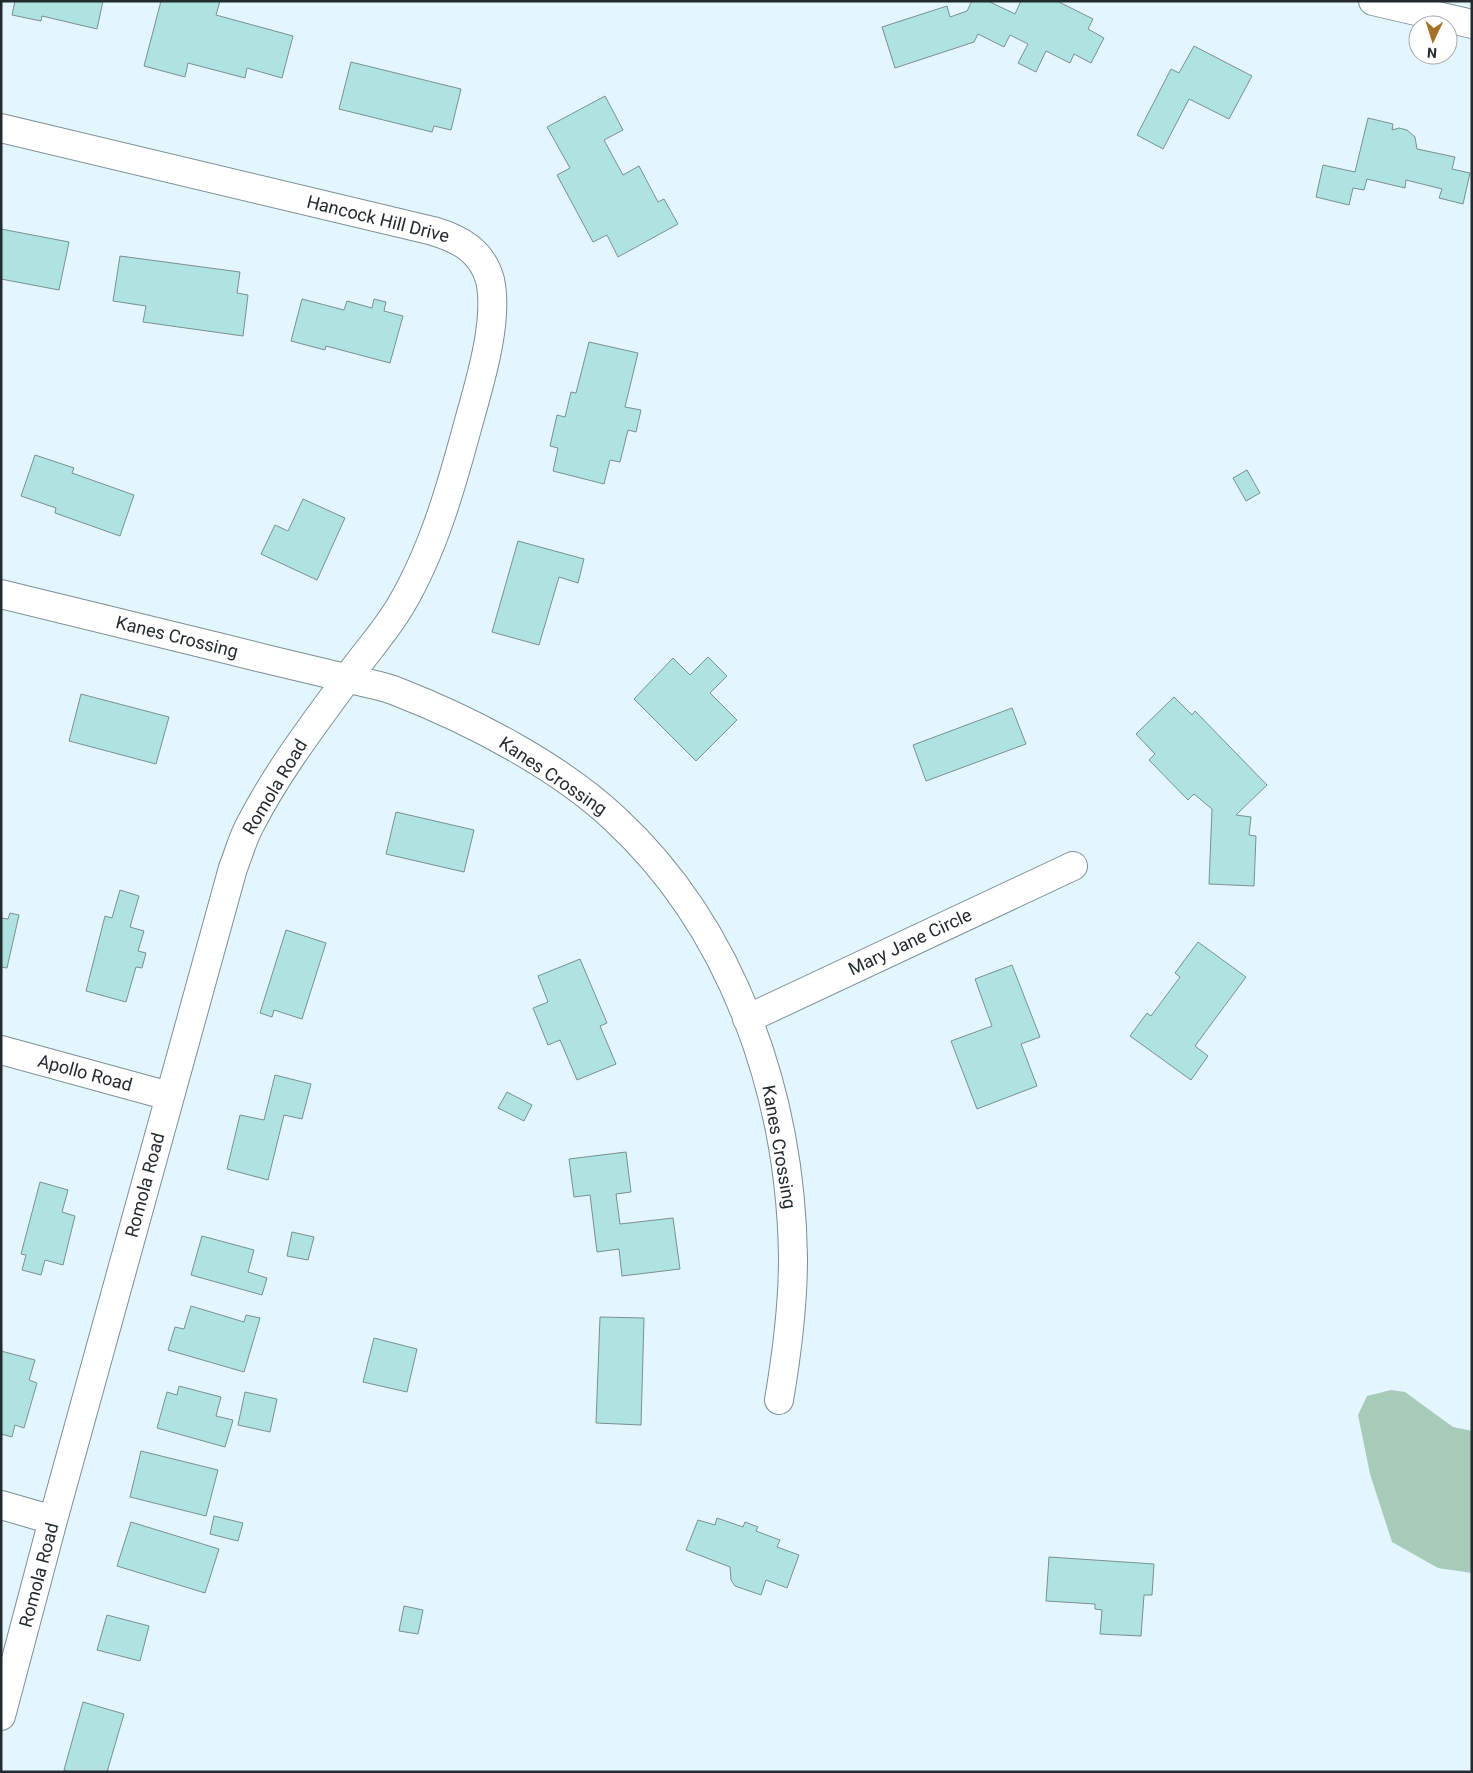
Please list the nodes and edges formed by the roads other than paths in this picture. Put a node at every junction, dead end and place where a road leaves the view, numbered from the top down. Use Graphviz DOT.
graph roads {
  1 [pos="1373,1"];
  2 [pos="1472,24"];
  3 [pos="1,128"];
  4 [pos="1,594"];
  5 [pos="347,678"];
  6 [pos="1072,866"];
  7 [pos="748,1019"];
  8 [pos="1,1050"];
  9 [pos="170,1096"];
  10 [pos="779,1400"];
  11 [pos="1,1506"];
  12 [pos="53,1520"];
  13 [pos="1,1716"];
  1 -- 2 [label="street"];
  3 -- 5 [label="street, Hancock Hill Drive"];
  4 -- 5 [label="street, Kanes Crossing"];
  5 -- 7 [label="street, Kanes Crossing"];
  5 -- 9 [label="street, Romola Road"];
  6 -- 7 [label="street, Mary Jane Circle"];
  7 -- 10 [label="street, Kanes Crossing"];
  8 -- 9 [label="street, Apollo Road"];
  9 -- 12 [label="street, Romola Road"];
  11 -- 12 [label="street"];
  12 -- 13 [label="street, Romola Road"];
}
